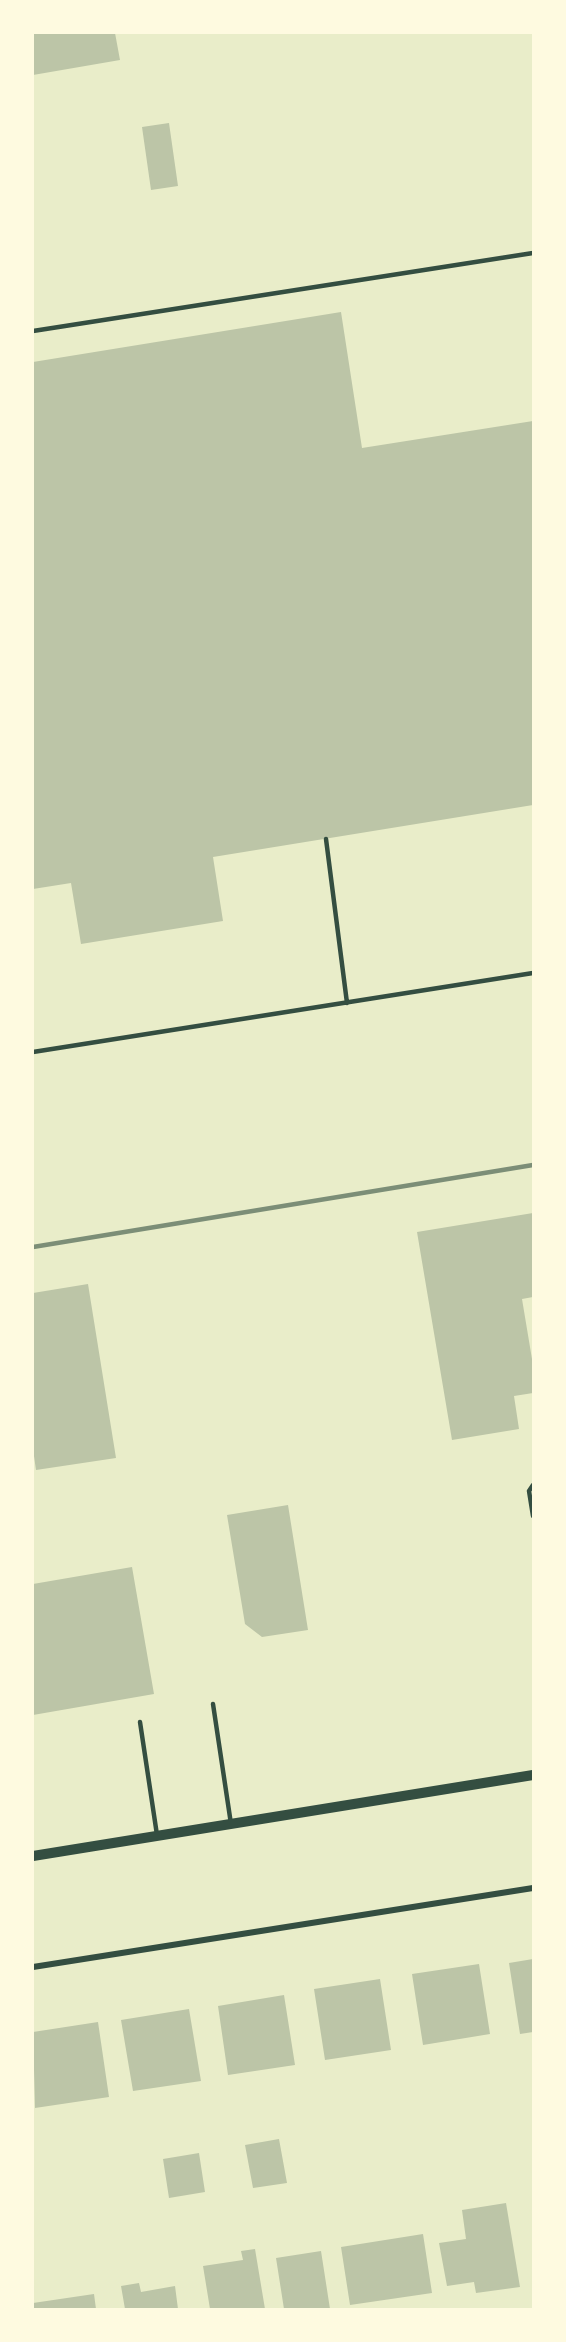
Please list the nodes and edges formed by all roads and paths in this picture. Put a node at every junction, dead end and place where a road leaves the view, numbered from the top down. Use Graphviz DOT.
graph roads {
  1 [pos="533,253"];
  2 [pos="33,331"];
  3 [pos="326,839"];
  4 [pos="533,973"];
  5 [pos="347,1003"];
  6 [pos="33,1052"];
  7 [pos="533,1485"];
  8 [pos="533,1516"];
  9 [pos="213,1704"];
  10 [pos="141,1722"];
  11 [pos="533,1775"];
  12 [pos="231,1824"];
  13 [pos="157,1836"];
  14 [pos="33,1856"];
  15 [pos="533,1888"];
  16 [pos="33,1967"];
  1 -- 2 [label="lane"];
  3 -- 5 [label="lane"];
  4 -- 5 [label="lane"];
  5 -- 6 [label="lane"];
  7 -- 8 [label="lane"];
  9 -- 12 [label="lane"];
  10 -- 13 [label="lane"];
  11 -- 12 [label="street"];
  12 -- 13 [label="street"];
  13 -- 14 [label="street"];
  15 -- 16 [label="street"];
}
